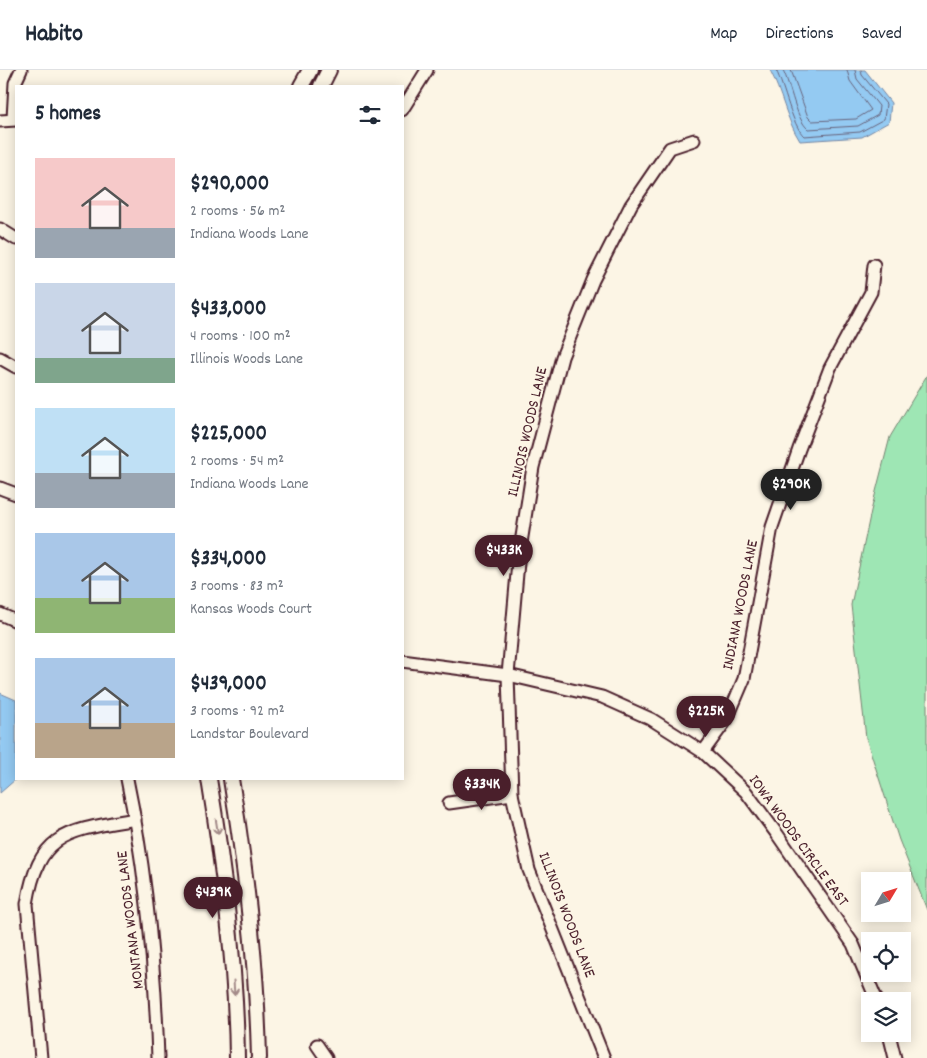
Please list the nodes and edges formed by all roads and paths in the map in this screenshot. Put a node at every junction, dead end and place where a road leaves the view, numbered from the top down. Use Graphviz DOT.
graph roads {
  1 [pos="20,70"];
  2 [pos="310,70"];
  3 [pos="329,70"];
  4 [pos="427,70"];
  5 [pos="302,85"];
  6 [pos="322,85"];
  7 [pos="404,107"];
  8 [pos="14,119"];
  9 [pos="0,120"];
  10 [pos="694,140"];
  11 [pos="0,229"];
  12 [pos="15,238"];
  13 [pos="874,265"];
  14 [pos="0,358"];
  15 [pos="15,366"];
  16 [pos="0,488"];
  17 [pos="15,494"];
  18 [pos="0,614"];
  19 [pos="15,621"];
  20 [pos="404,661"];
  21 [pos="508,675"];
  22 [pos="703,752"];
  23 [pos="127,780"];
  24 [pos="208,780"];
  25 [pos="231,780"];
  26 [pos="512,794"];
  27 [pos="448,802"];
  28 [pos="135,819"];
  29 [pos="874,992"];
  30 [pos="891,1042"];
  31 [pos="317,1045"];
  32 [pos="40,1058"];
  33 [pos="158,1058"];
  34 [pos="237,1058"];
  35 [pos="259,1058"];
  36 [pos="326,1058"];
  37 [pos="604,1058"];
  38 [pos="895,1058"];
  1 -- 8 [label="street"];
  2 -- 5 [label="street"];
  3 -- 6 [label="street"];
  4 -- 7 [label="street"];
  8 -- 9 [label="street"];
  10 -- 21 [label="street, ILLINOIS WOODS LANE"];
  11 -- 12 [label="street"];
  13 -- 22 [label="street, INDIANA WOODS LANE"];
  14 -- 15 [label="street"];
  16 -- 17 [label="street"];
  18 -- 19 [label="street"];
  20 -- 21 [label="street, IOWA WOODS CIRCLE EAST"];
  21 -- 22 [label="street, IOWA WOODS CIRCLE EAST"];
  21 -- 26 [label="street, ILLINOIS WOODS LANE"];
  22 -- 29 [label="street, IOWA WOODS CIRCLE EAST"];
  23 -- 28 [label="street, MONTANA WOODS LANE"];
  24 -- 34 [label="street, one-way"];
  25 -- 35 [label="street"];
  26 -- 27 [label="street"];
  26 -- 37 [label="street, ILLINOIS WOODS LANE"];
  28 -- 32 [label="street"];
  28 -- 33 [label="street, MONTANA WOODS LANE"];
  30 -- 38 [label="street"];
  31 -- 36 [label="street"];
}
